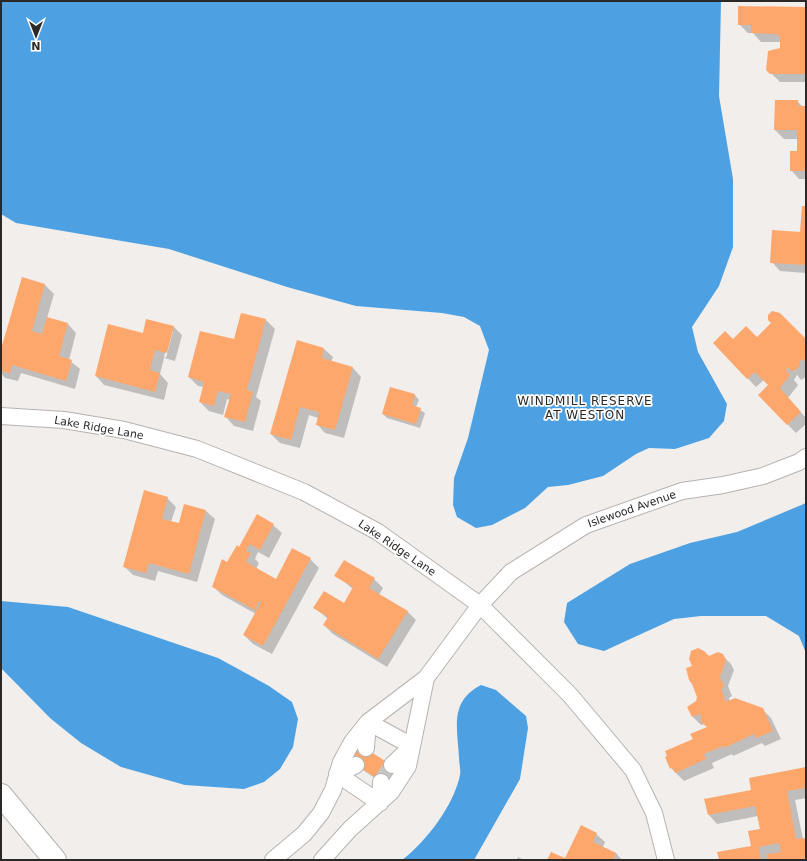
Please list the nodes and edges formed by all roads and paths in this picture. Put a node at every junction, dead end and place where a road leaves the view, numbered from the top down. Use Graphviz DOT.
graph roads {
  1 [pos="1,416"];
  2 [pos="806,457"];
  3 [pos="480,605"];
  4 [pos="426,678"];
  5 [pos="368,722"];
  6 [pos="412,746"];
  7 [pos="366,748"];
  8 [pos="356,765"];
  9 [pos="392,765"];
  10 [pos="338,774"];
  11 [pos="381,782"];
  12 [pos="1,795"];
  13 [pos="380,803"];
  14 [pos="55,860"];
  15 [pos="273,860"];
  16 [pos="322,860"];
  17 [pos="666,860"];
  1 -- 3 [label="street, Lake Ridge Lane"];
  2 -- 3 [label="street, Islewood Avenue"];
  3 -- 4 [label="street, Islewood Avenue"];
  3 -- 17 [label="street, Lake Ridge Lane"];
  4 -- 5 [label="street"];
  4 -- 6 [label="street"];
  5 -- 6 [label="street"];
  5 -- 7 [label="street"];
  5 -- 10 [label="street"];
  6 -- 9 [label="street"];
  6 -- 13 [label="street"];
  8 -- 10 [label="street"];
  10 -- 13 [label="street"];
  10 -- 15 [label="street"];
  11 -- 13 [label="street"];
  12 -- 14 [label="street"];
  13 -- 16 [label="street"];
}
